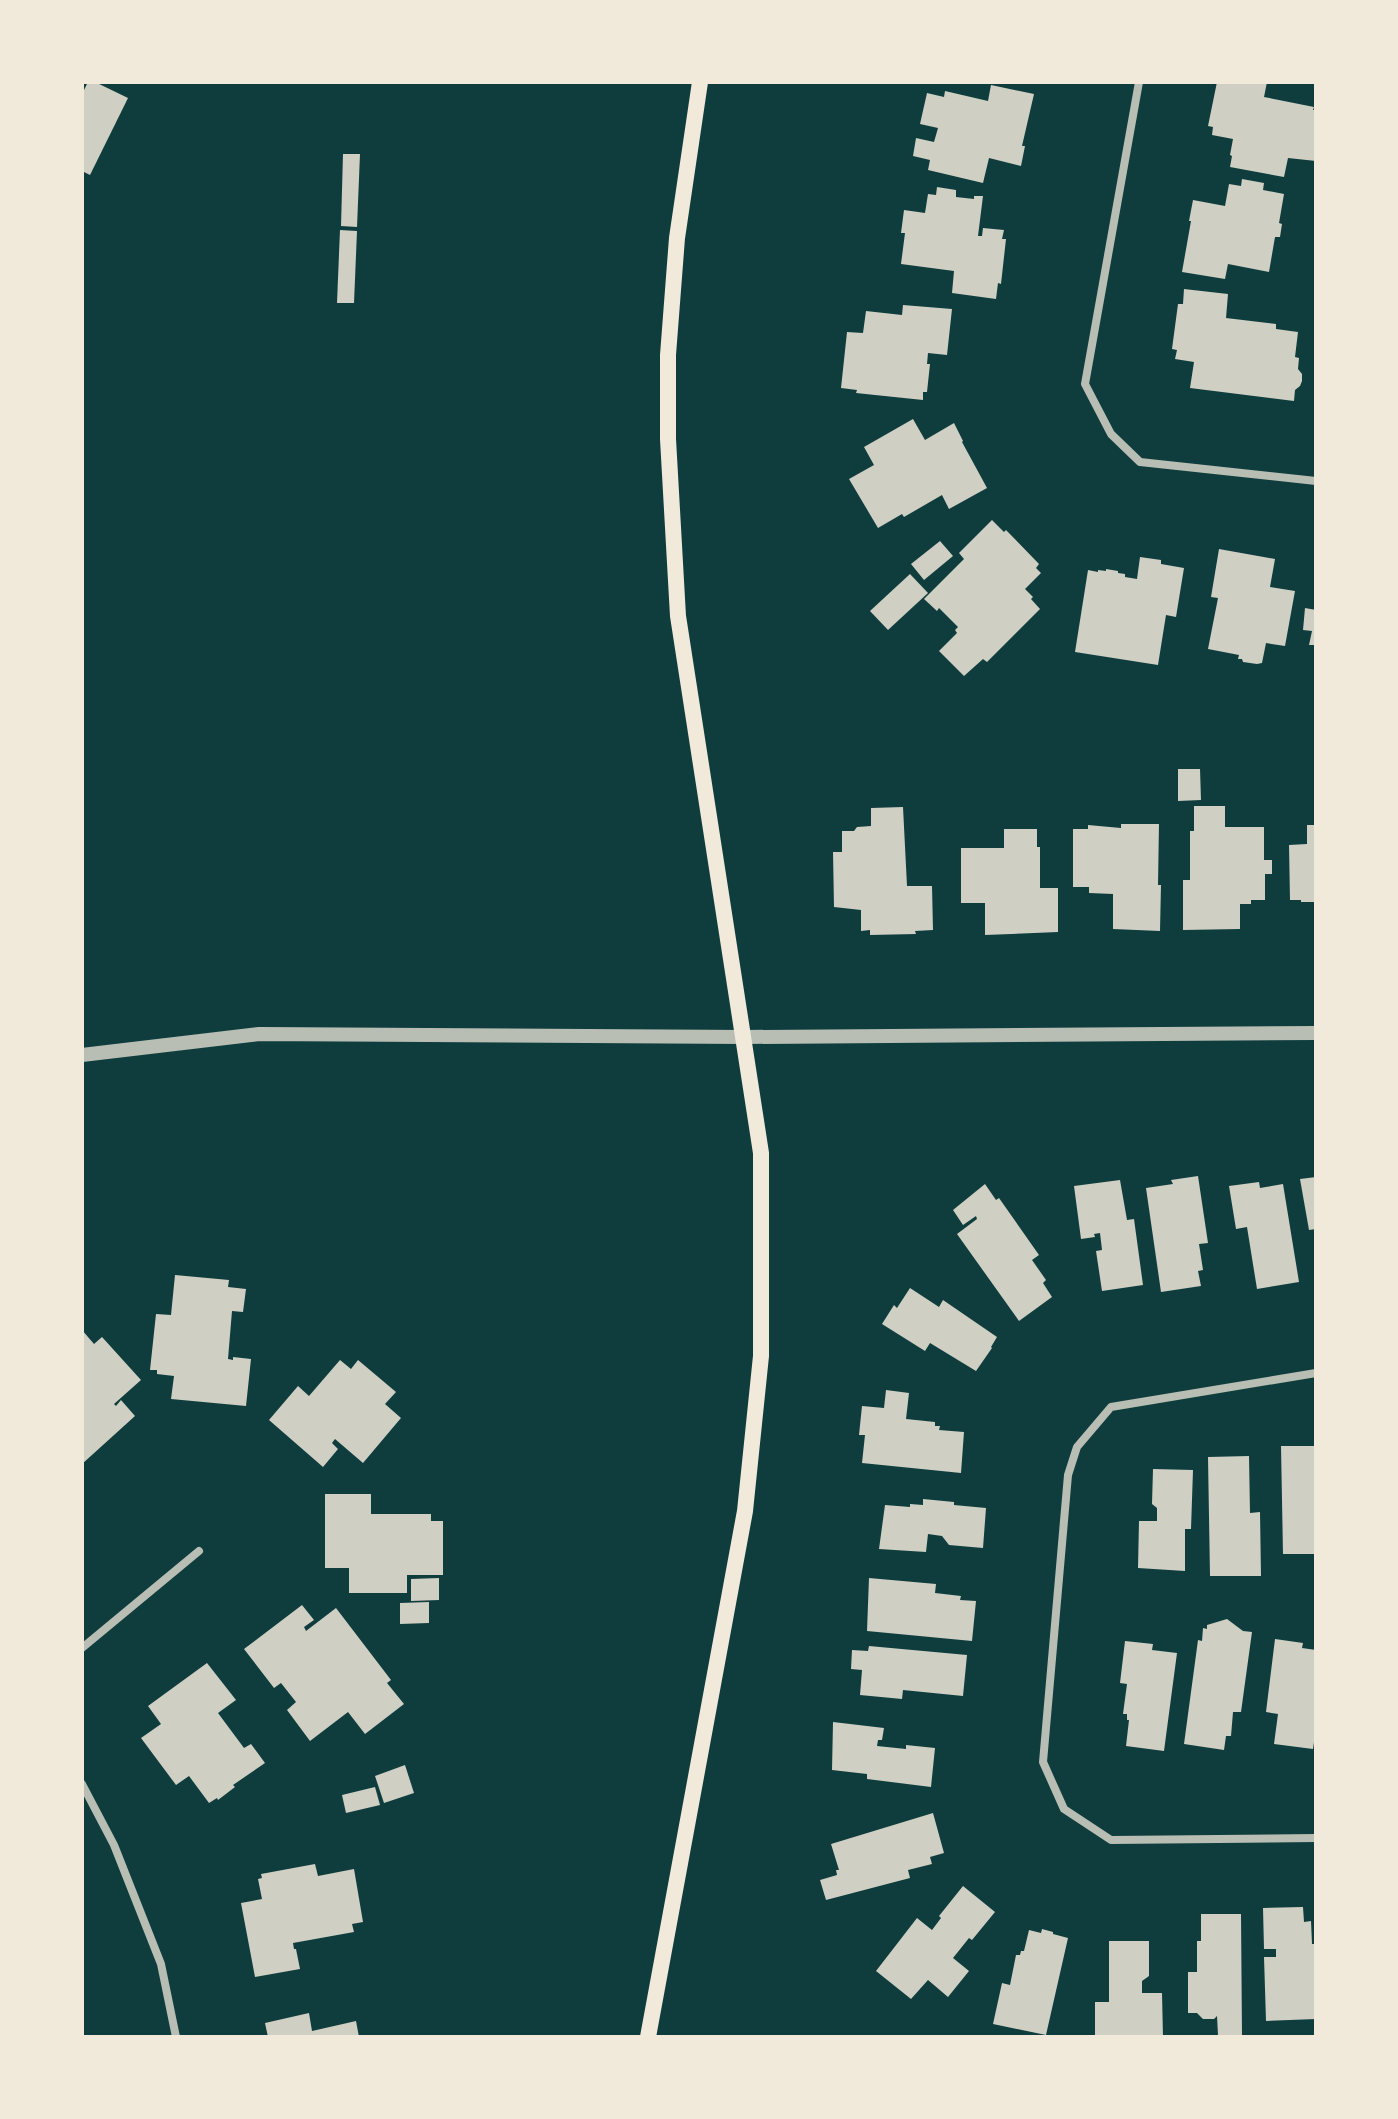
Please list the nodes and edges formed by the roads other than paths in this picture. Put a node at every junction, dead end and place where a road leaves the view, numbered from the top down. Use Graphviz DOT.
graph roads {
  1 [pos="700,82"];
  2 [pos="1139,82"];
  3 [pos="1316,481"];
  4 [pos="1316,1033"];
  5 [pos="745,1037"];
  6 [pos="82,1055"];
  7 [pos="1316,1373"];
  8 [pos="199,1551"];
  9 [pos="82,1648"];
  10 [pos="82,1784"];
  11 [pos="1316,1838"];
  12 [pos="176,2037"];
  13 [pos="648,2037"];
  1 -- 5 [label="main road"];
  2 -- 3 [label="street"];
  4 -- 5 [label="street"];
  5 -- 6 [label="street"];
  5 -- 13 [label="main road"];
  7 -- 11 [label="street"];
  8 -- 9 [label="street"];
  10 -- 12 [label="street"];
}
